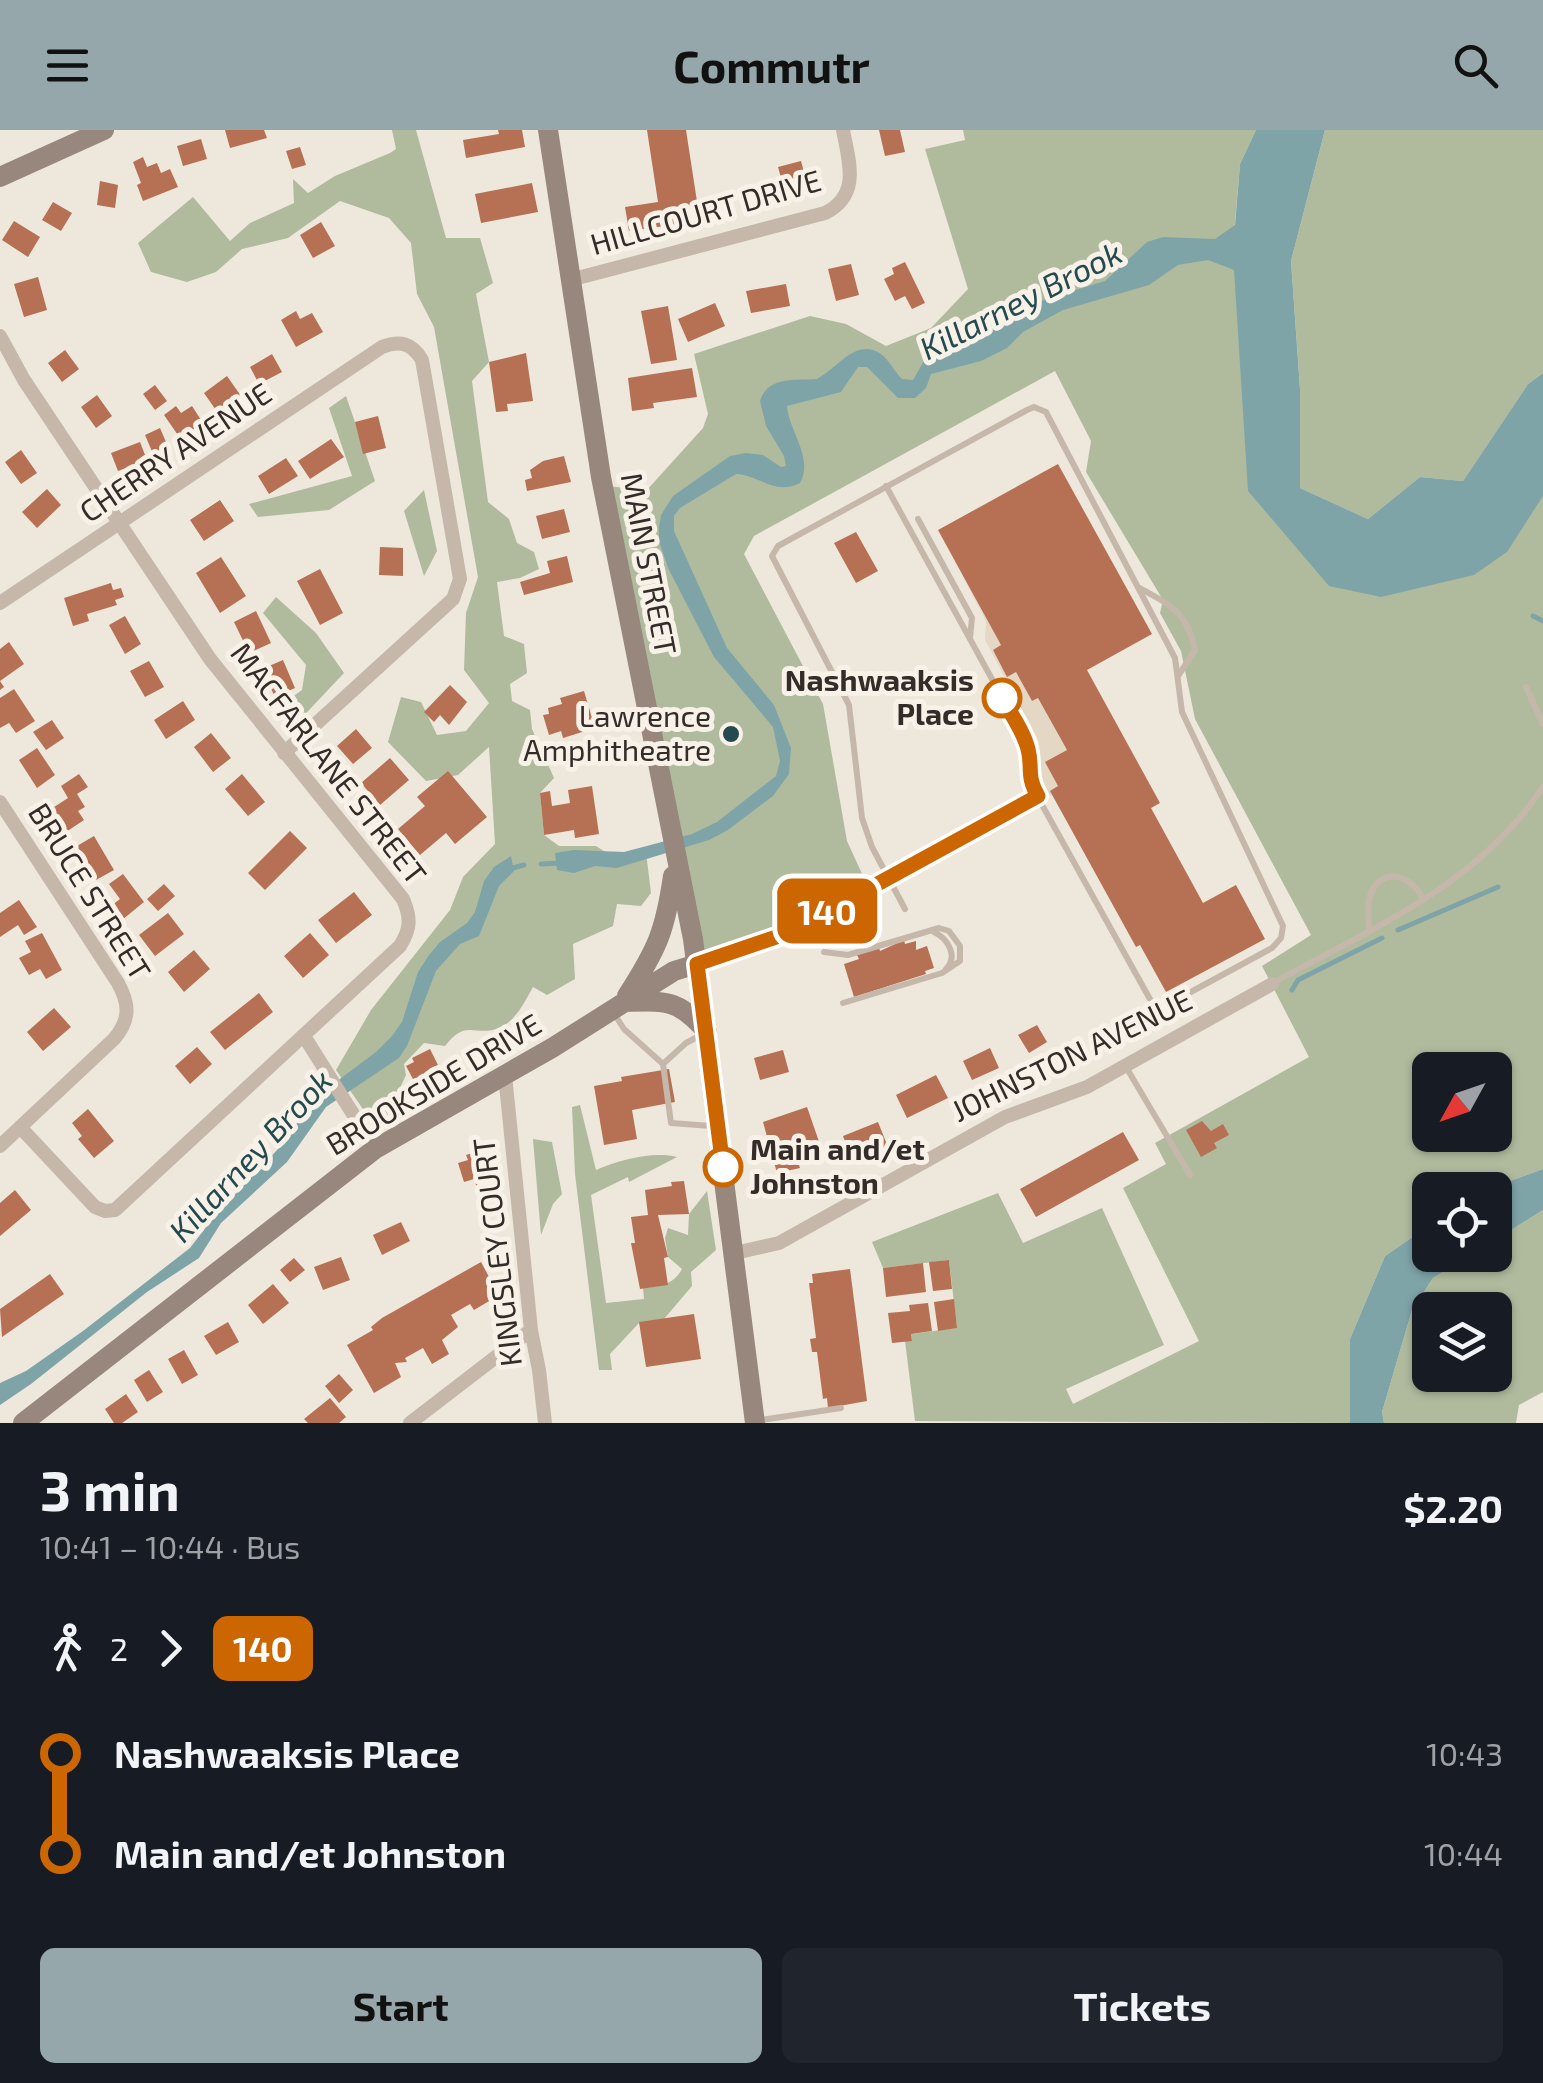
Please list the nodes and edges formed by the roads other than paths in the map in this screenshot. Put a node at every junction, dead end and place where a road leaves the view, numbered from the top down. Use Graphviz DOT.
graph roads {
  1 [pos="104,130"];
  2 [pos="548,130"];
  3 [pos="842,130"];
  4 [pos="0,177"];
  5 [pos="570,280"];
  6 [pos="0,336"];
  7 [pos="886,486"];
  8 [pos="918,520"];
  9 [pos="120,523"];
  10 [pos="1137,586"];
  11 [pos="0,603"];
  12 [pos="970,639"];
  13 [pos="1178,676"];
  14 [pos="1526,687"];
  15 [pos="1543,724"];
  16 [pos="284,753"];
  17 [pos="1543,787"];
  18 [pos="1038,796"];
  19 [pos="0,802"];
  20 [pos="675,862"];
  21 [pos="889,878"];
  22 [pos="1424,899"];
  23 [pos="906,910"];
  24 [pos="1369,930"];
  25 [pos="824,952"];
  26 [pos="697,964"];
  27 [pos="1272,984"];
  28 [pos="843,1003"];
  29 [pos="617,1006"];
  30 [pos="707,1032"];
  31 [pos="304,1036"];
  32 [pos="663,1064"];
  33 [pos="1126,1066"];
  34 [pos="505,1074"];
  35 [pos="718,1126"];
  36 [pos="20,1127"];
  37 [pos="0,1146"];
  38 [pos="375,1149"];
  39 [pos="1190,1176"];
  40 [pos="735,1254"];
  41 [pos="530,1330"];
  42 [pos="841,1408"];
  43 [pos="755,1422"];
  44 [pos="23,1423"];
  45 [pos="410,1423"];
  46 [pos="545,1423"];
  1 -- 4 [label="main road"];
  2 -- 5 [label="main road, MAIN STREET"];
  3 -- 5 [label="street, HILLCOURT DRIVE"];
  5 -- 20 [label="main road, MAIN STREET"];
  6 -- 9 [label="street, MACFARLANE STREET"];
  7 -- 10 [label="lane"];
  7 -- 12 [label="lane"];
  7 -- 21 [label="lane"];
  8 -- 12 [label="lane"];
  9 -- 11 [label="street, CHERRY AVENUE"];
  9 -- 16 [label="street, MACFARLANE STREET"];
  9 -- 16 [label="street, CHERRY AVENUE"];
  10 -- 13 [label="lane"];
  10 -- 13 [label="lane"];
  12 -- 18 [label="lane"];
  13 -- 18 [label="lane"];
  14 -- 15 [label="lane"];
  16 -- 31 [label="street, MACFARLANE STREET"];
  17 -- 22 [label="lane"];
  18 -- 21 [label="street"];
  19 -- 36 [label="street, BRUCE STREET"];
  20 -- 26 [label="main road, MAIN STREET"];
  20 -- 29 [label="main road"];
  21 -- 23 [label="lane"];
  21 -- 26 [label="street"];
  22 -- 24 [label="lane"];
  22 -- 24 [label="lane"];
  24 -- 27 [label="lane"];
  25 -- 28 [label="lane"];
  26 -- 29 [label="main road, BROOKSIDE DRIVE"];
  26 -- 30 [label="main road, MAIN STREET"];
  27 -- 33 [label="street, JOHNSTON AVENUE"];
  29 -- 30 [label="main road"];
  29 -- 32 [label="lane"];
  29 -- 34 [label="main road, BROOKSIDE DRIVE"];
  30 -- 32 [label="lane"];
  30 -- 35 [label="main road, MAIN STREET"];
  31 -- 36 [label="street, MACFARLANE STREET"];
  31 -- 38 [label="street"];
  32 -- 35 [label="lane"];
  33 -- 39 [label="lane"];
  33 -- 40 [label="street, JOHNSTON AVENUE"];
  34 -- 38 [label="main road, BROOKSIDE DRIVE"];
  34 -- 41 [label="street, KINGSLEY COURT"];
  35 -- 40 [label="main road, MAIN STREET"];
  36 -- 37 [label="street"];
  38 -- 44 [label="main road, BROOKSIDE DRIVE"];
  40 -- 43 [label="main road, MAIN STREET"];
  41 -- 45 [label="street"];
  41 -- 46 [label="street, KINGSLEY COURT"];
  42 -- 43 [label="lane"];
}
